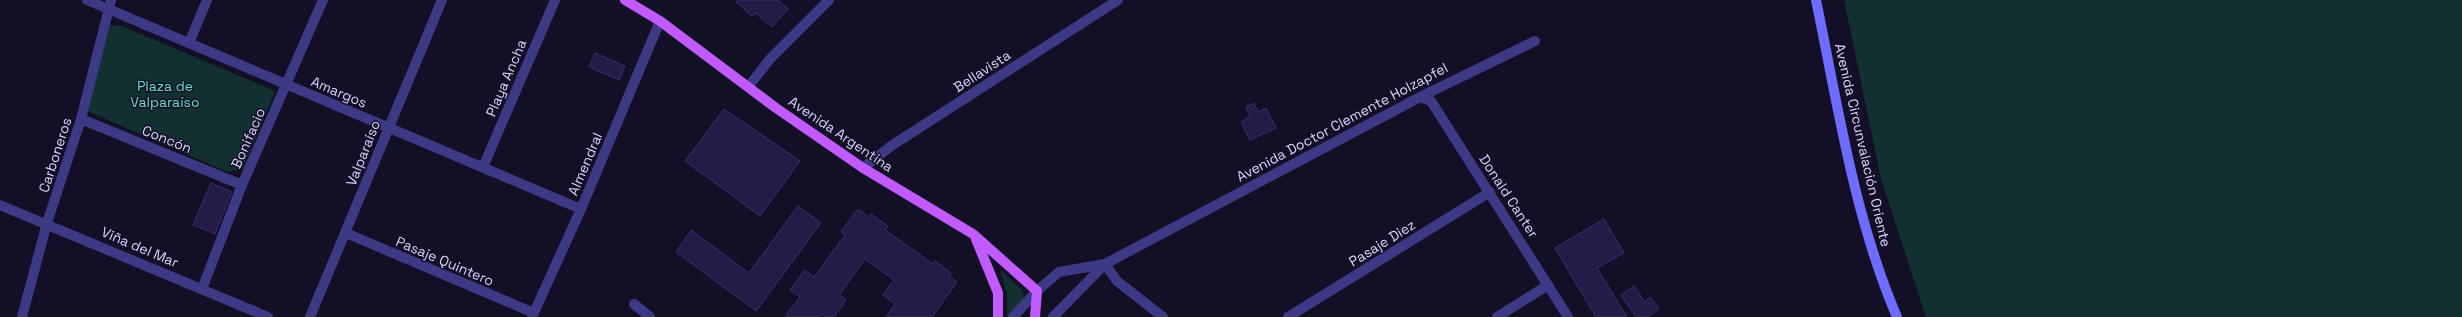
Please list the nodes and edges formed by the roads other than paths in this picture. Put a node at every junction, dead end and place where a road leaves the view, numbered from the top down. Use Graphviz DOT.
graph roads {
  1 [pos="87,0"];
  2 [pos="207,0"];
  3 [pos="323,0"];
  4 [pos="442,0"];
  5 [pos="556,0"];
  6 [pos="625,0"];
  7 [pos="829,0"];
  8 [pos="1118,0"];
  9 [pos="1816,0"];
  10 [pos="110,4"];
  11 [pos="660,21"];
  12 [pos="1535,41"];
  13 [pos="189,43"];
  14 [pos="288,85"];
  15 [pos="749,86"];
  16 [pos="1420,97"];
  17 [pos="81,119"];
  18 [pos="388,128"];
  19 [pos="483,167"];
  20 [pos="863,168"];
  21 [pos="242,185"];
  22 [pos="1490,192"];
  23 [pos="0,205"];
  24 [pos="581,209"];
  25 [pos="47,223"];
  26 [pos="346,233"];
  27 [pos="973,234"];
  28 [pos="1104,264"];
  29 [pos="1548,285"];
  30 [pos="202,289"];
  31 [pos="1037,291"];
  32 [pos="634,304"];
  33 [pos="533,315"];
  34 [pos="22,317"];
  35 [pos="268,317"];
  36 [pos="310,317"];
  37 [pos="650,317"];
  38 [pos="998,317"];
  39 [pos="1013,317"];
  40 [pos="1035,317"];
  41 [pos="1053,317"];
  42 [pos="1163,317"];
  43 [pos="1288,317"];
  44 [pos="1496,317"];
  45 [pos="1568,317"];
  46 [pos="1897,317"];
  1 -- 10 [label="street, Amargos"];
  2 -- 13 [label="street"];
  3 -- 14 [label="street, Bonifacio"];
  4 -- 18 [label="street, Valparaíso"];
  5 -- 19 [label="street, Playa Ancha"];
  6 -- 11 [label="main road, Avenida Argentina"];
  7 -- 15 [label="street"];
  8 -- 20 [label="street, Bellavista"];
  9 -- 46 [label="main road, Avenida Circunvalación Oriente"];
  10 -- 13 [label="street, Amargos"];
  10 -- 17 [label="street, Carboneros"];
  11 -- 15 [label="main road, Avenida Argentina"];
  11 -- 24 [label="street, Almendral"];
  12 -- 16 [label="street, Avenida Doctor Clemente Holzapfel"];
  13 -- 14 [label="street, Amargos"];
  14 -- 18 [label="street, Amargos"];
  14 -- 21 [label="street, Bonifacio"];
  15 -- 20 [label="main road, Avenida Argentina"];
  16 -- 22 [label="street, Donald Canter"];
  16 -- 28 [label="street, Avenida Doctor Clemente Holzapfel"];
  17 -- 21 [label="street, Concón"];
  17 -- 25 [label="street, Carboneros"];
  18 -- 19 [label="street, Amargos"];
  18 -- 26 [label="street, Valparaíso"];
  19 -- 24 [label="street, Amargos"];
  20 -- 27 [label="main road, Avenida Argentina"];
  21 -- 30 [label="street, Bonifacio"];
  22 -- 29 [label="street, Donald Canter"];
  22 -- 43 [label="street, Pasaje Diez"];
  23 -- 25 [label="street, Viña del Mar"];
  24 -- 33 [label="street, Almendral"];
  25 -- 30 [label="street, Viña del Mar"];
  25 -- 34 [label="street, Carboneros"];
  26 -- 33 [label="street, Pasaje Quintero"];
  26 -- 36 [label="street, Valparaíso"];
  27 -- 31 [label="main road"];
  27 -- 38 [label="main road"];
  28 -- 31 [label="street, Avenida Doctor Clemente Holzapfel"];
  28 -- 41 [label="street"];
  28 -- 42 [label="street"];
  29 -- 44 [label="street"];
  29 -- 45 [label="street, Donald Canter"];
  30 -- 35 [label="street, Viña del Mar"];
  31 -- 39 [label="street, Avenida Doctor Clemente Holzapfel"];
  31 -- 40 [label="main road"];
  32 -- 37 [label="street"];
}
